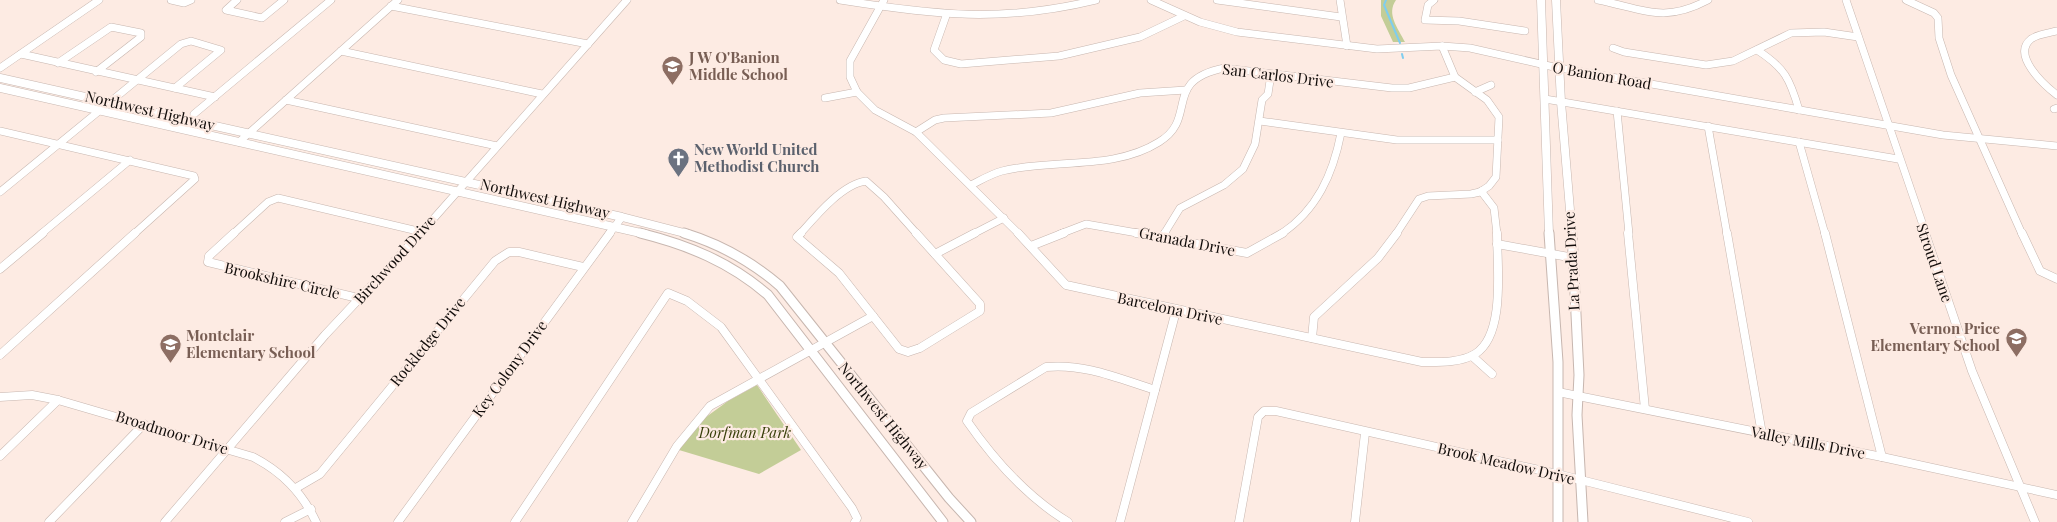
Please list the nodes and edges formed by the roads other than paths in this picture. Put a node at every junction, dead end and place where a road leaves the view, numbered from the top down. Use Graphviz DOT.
graph roads {
  1 [pos="99,0"];
  2 [pos="171,0"];
  3 [pos="192,0"];
  4 [pos="237,0"];
  5 [pos="284,0"];
  6 [pos="331,0"];
  7 [pos="398,0"];
  8 [pos="627,0"];
  9 [pos="840,0"];
  10 [pos="1096,0"];
  11 [pos="1151,0"];
  12 [pos="1217,0"];
  13 [pos="1340,0"];
  14 [pos="1434,0"];
  15 [pos="1541,0"];
  16 [pos="1556,0"];
  17 [pos="1598,0"];
  18 [pos="1708,0"];
  19 [pos="1846,0"];
  20 [pos="1906,0"];
  21 [pos="1615,1"];
  22 [pos="882,3"];
  23 [pos="391,6"];
  24 [pos="946,16"];
  25 [pos="1184,16"];
  26 [pos="1341,17"];
  27 [pos="1525,31"];
  28 [pos="2057,31"];
  29 [pos="1858,37"];
  30 [pos="588,44"];
  31 [pos="1347,46"];
  32 [pos="1442,46"];
  33 [pos="1613,48"];
  34 [pos="1757,50"];
  35 [pos="341,51"];
  36 [pos="21,54"];
  37 [pos="58,63"];
  38 [pos="1544,65"];
  39 [pos="0,68"];
  40 [pos="1560,68"];
  41 [pos="96,72"];
  42 [pos="1271,74"];
  43 [pos="1454,77"];
  44 [pos="0,78"];
  45 [pos="136,80"];
  46 [pos="1490,85"];
  47 [pos="0,88"];
  48 [pos="175,88"];
  49 [pos="1186,90"];
  50 [pos="857,92"];
  51 [pos="1475,92"];
  52 [pos="542,94"];
  53 [pos="2057,95"];
  54 [pos="215,97"];
  55 [pos="825,98"];
  56 [pos="286,100"];
  57 [pos="1544,100"];
  58 [pos="108,102"];
  59 [pos="1561,102"];
  60 [pos="98,110"];
  61 [pos="1799,110"];
  62 [pos="1617,111"];
  63 [pos="194,114"];
  64 [pos="1260,121"];
  65 [pos="1887,125"];
  66 [pos="1708,126"];
  67 [pos="0,131"];
  68 [pos="916,132"];
  69 [pos="250,133"];
  70 [pos="1341,134"];
  71 [pos="1980,139"];
  72 [pos="1498,140"];
  73 [pos="239,142"];
  74 [pos="1800,142"];
  75 [pos="62,144"];
  76 [pos="497,146"];
  77 [pos="2057,146"];
  78 [pos="1898,159"];
  79 [pos="130,160"];
  80 [pos="465,182"];
  81 [pos="971,185"];
  82 [pos="1481,191"];
  83 [pos="0,192"];
  84 [pos="456,192"];
  85 [pos="622,217"];
  86 [pos="1004,218"];
  87 [pos="615,227"];
  88 [pos="422,232"];
  89 [pos="1163,237"];
  90 [pos="1497,244"];
  91 [pos="1031,246"];
  92 [pos="935,254"];
  93 [pos="1550,254"];
  94 [pos="1574,258"];
  95 [pos="583,268"];
  96 [pos="0,269"];
  97 [pos="2057,279"];
  98 [pos="362,299"];
  99 [pos="1176,311"];
  100 [pos="873,316"];
  101 [pos="1312,338"];
  102 [pos="825,343"];
  103 [pos="811,351"];
  104 [pos="0,356"];
  105 [pos="1472,356"];
  106 [pos="1492,374"];
  107 [pos="759,379"];
  108 [pos="1155,390"];
  109 [pos="1558,392"];
  110 [pos="1578,395"];
  111 [pos="0,397"];
  112 [pos="58,400"];
  113 [pos="1645,409"];
  114 [pos="144,424"];
  115 [pos="1366,433"];
  116 [pos="1762,434"];
  117 [pos="228,450"];
  118 [pos="0,456"];
  119 [pos="1882,457"];
  120 [pos="1557,474"];
  121 [pos="1582,482"];
  122 [pos="2022,487"];
  123 [pos="296,488"];
  124 [pos="2057,495"];
  125 [pos="311,509"];
  126 [pos="49,522"];
  127 [pos="165,522"];
  128 [pos="286,522"];
  129 [pos="316,522"];
  130 [pos="398,522"];
  131 [pos="515,522"];
  132 [pos="632,522"];
  133 [pos="855,522"];
  134 [pos="944,522"];
  135 [pos="971,522"];
  136 [pos="1068,522"];
  137 [pos="1120,522"];
  138 [pos="1239,522"];
  139 [pos="1355,522"];
  140 [pos="1558,522"];
  141 [pos="1583,522"];
  142 [pos="1748,522"];
  143 [pos="2035,522"];
  1 -- 36 [label="street"];
  2 -- 3 [label="street"];
  4 -- 5 [label="street"];
  6 -- 54 [label="street"];
  7 -- 23 [label="street"];
  8 -- 30 [label="street, Birchwood Drive"];
  9 -- 22 [label="street"];
  10 -- 24 [label="street"];
  11 -- 25 [label="street, O Banion Road"];
  12 -- 26 [label="street"];
  13 -- 26 [label="street"];
  14 -- 27 [label="street"];
  15 -- 38 [label="main road, La Prada Drive"];
  16 -- 40 [label="main road, La Prada Drive"];
  17 -- 21 [label="street"];
  18 -- 21 [label="street"];
  19 -- 29 [label="street, Stroud Lane"];
  20 -- 71 [label="street"];
  22 -- 24 [label="street"];
  22 -- 50 [label="street, Barcelona Drive"];
  23 -- 30 [label="street"];
  23 -- 35 [label="street"];
  24 -- 25 [label="street"];
  25 -- 31 [label="street, O Banion Road"];
  26 -- 31 [label="street"];
  28 -- 53 [label="street"];
  29 -- 34 [label="street"];
  29 -- 65 [label="street, Stroud Lane"];
  30 -- 52 [label="street, Birchwood Drive"];
  31 -- 32 [label="street, O Banion Road"];
  32 -- 38 [label="street, O Banion Road"];
  32 -- 43 [label="street"];
  33 -- 34 [label="street"];
  34 -- 61 [label="street"];
  35 -- 52 [label="street"];
  35 -- 56 [label="street"];
  36 -- 37 [label="street"];
  36 -- 39 [label="street"];
  37 -- 41 [label="street"];
  37 -- 41 [label="street"];
  38 -- 40 [label="street, O Banion Road"];
  38 -- 57 [label="main road, La Prada Drive"];
  40 -- 59 [label="main road, La Prada Drive"];
  40 -- 61 [label="street, O Banion Road"];
  41 -- 45 [label="street"];
  42 -- 43 [label="street, San Carlos Drive"];
  42 -- 49 [label="street, San Carlos Drive"];
  42 -- 64 [label="street"];
  43 -- 51 [label="street"];
  44 -- 58 [label="main road, Northwest Highway"];
  45 -- 48 [label="street"];
  45 -- 48 [label="street"];
  45 -- 58 [label="street"];
  46 -- 51 [label="street"];
  47 -- 60 [label="main road, Northwest Highway"];
  48 -- 54 [label="street"];
  49 -- 68 [label="street"];
  49 -- 81 [label="street, San Carlos Drive"];
  50 -- 55 [label="street"];
  50 -- 68 [label="street, Barcelona Drive"];
  51 -- 72 [label="street"];
  52 -- 76 [label="street, Birchwood Drive"];
  54 -- 63 [label="street"];
  56 -- 69 [label="street"];
  56 -- 76 [label="street"];
  57 -- 59 [label="street"];
  57 -- 93 [label="main road, La Prada Drive"];
  58 -- 60 [label="street"];
  58 -- 69 [label="main road, Northwest Highway"];
  59 -- 62 [label="street"];
  59 -- 94 [label="main road, La Prada Drive"];
  60 -- 73 [label="main road, Northwest Highway"];
  60 -- 75 [label="street"];
  61 -- 65 [label="street, O Banion Road"];
  62 -- 66 [label="street"];
  62 -- 113 [label="street"];
  64 -- 70 [label="street"];
  64 -- 89 [label="street"];
  65 -- 71 [label="street, O Banion Road"];
  65 -- 78 [label="street, Stroud Lane"];
  66 -- 74 [label="street"];
  66 -- 116 [label="street"];
  67 -- 75 [label="street"];
  68 -- 81 [label="street, Barcelona Drive"];
  69 -- 73 [label="street"];
  69 -- 80 [label="main road, Northwest Highway"];
  70 -- 72 [label="street"];
  70 -- 89 [label="street, Granada Drive"];
  71 -- 77 [label="street, O Banion Road"];
  71 -- 97 [label="street"];
  72 -- 82 [label="street"];
  73 -- 84 [label="main road, Northwest Highway"];
  74 -- 78 [label="street"];
  74 -- 119 [label="street"];
  75 -- 79 [label="street"];
  75 -- 83 [label="street"];
  76 -- 80 [label="street, Birchwood Drive"];
  78 -- 122 [label="street, Stroud Lane"];
  79 -- 96 [label="street"];
  79 -- 104 [label="street"];
  80 -- 84 [label="street, Birchwood Drive"];
  80 -- 85 [label="main road, Northwest Highway"];
  81 -- 86 [label="street, Barcelona Drive"];
  82 -- 90 [label="street"];
  82 -- 101 [label="street"];
  84 -- 87 [label="main road, Northwest Highway"];
  84 -- 88 [label="street, Birchwood Drive"];
  85 -- 87 [label="street, Key Colony Drive"];
  85 -- 102 [label="main road, Northwest Highway"];
  86 -- 91 [label="street, Barcelona Drive"];
  86 -- 92 [label="street"];
  87 -- 95 [label="street, Key Colony Drive"];
  87 -- 103 [label="main road, Northwest Highway"];
  88 -- 98 [label="street, Birchwood Drive"];
  88 -- 98 [label="street, Brookshire Circle"];
  89 -- 91 [label="street, Granada Drive"];
  90 -- 93 [label="street"];
  90 -- 105 [label="street"];
  91 -- 99 [label="street, Barcelona Drive"];
  92 -- 100 [label="street"];
  92 -- 100 [label="street"];
  93 -- 94 [label="street"];
  93 -- 109 [label="main road, La Prada Drive"];
  94 -- 110 [label="main road, La Prada Drive"];
  95 -- 123 [label="street, Rockledge Drive"];
  95 -- 130 [label="street, Key Colony Drive"];
  98 -- 117 [label="street, Birchwood Drive"];
  99 -- 101 [label="street, Barcelona Drive"];
  99 -- 108 [label="street"];
  100 -- 102 [label="street"];
  101 -- 105 [label="street, Barcelona Drive"];
  102 -- 103 [label="street"];
  102 -- 135 [label="main road, Northwest Highway"];
  103 -- 107 [label="street"];
  103 -- 134 [label="main road, Northwest Highway"];
  105 -- 106 [label="street"];
  107 -- 131 [label="street"];
  107 -- 132 [label="street"];
  107 -- 133 [label="street"];
  108 -- 136 [label="street"];
  108 -- 137 [label="street"];
  109 -- 110 [label="street, Valley Mills Drive"];
  109 -- 120 [label="main road, La Prada Drive"];
  110 -- 113 [label="street, Valley Mills Drive"];
  110 -- 121 [label="main road, La Prada Drive"];
  111 -- 112 [label="street, Broadmoor Drive"];
  112 -- 114 [label="street, Broadmoor Drive"];
  112 -- 118 [label="street"];
  113 -- 116 [label="street, Valley Mills Drive"];
  114 -- 117 [label="street, Broadmoor Drive"];
  114 -- 126 [label="street"];
  115 -- 120 [label="street, Brook Meadow Drive"];
  115 -- 138 [label="street, Brook Meadow Drive"];
  115 -- 139 [label="street"];
  116 -- 119 [label="street, Valley Mills Drive"];
  117 -- 123 [label="street, Broadmoor Drive"];
  117 -- 127 [label="street, Birchwood Drive"];
  119 -- 122 [label="street, Valley Mills Drive"];
  120 -- 121 [label="street, Brook Meadow Drive"];
  120 -- 140 [label="main road, La Prada Drive"];
  121 -- 141 [label="main road, La Prada Drive"];
  121 -- 142 [label="street, Brook Meadow Drive"];
  122 -- 124 [label="street, Valley Mills Drive"];
  122 -- 143 [label="street, Stroud Lane"];
  123 -- 125 [label="street, Broadmoor Drive"];
  125 -- 128 [label="street"];
  125 -- 129 [label="street, Broadmoor Drive"];
}
